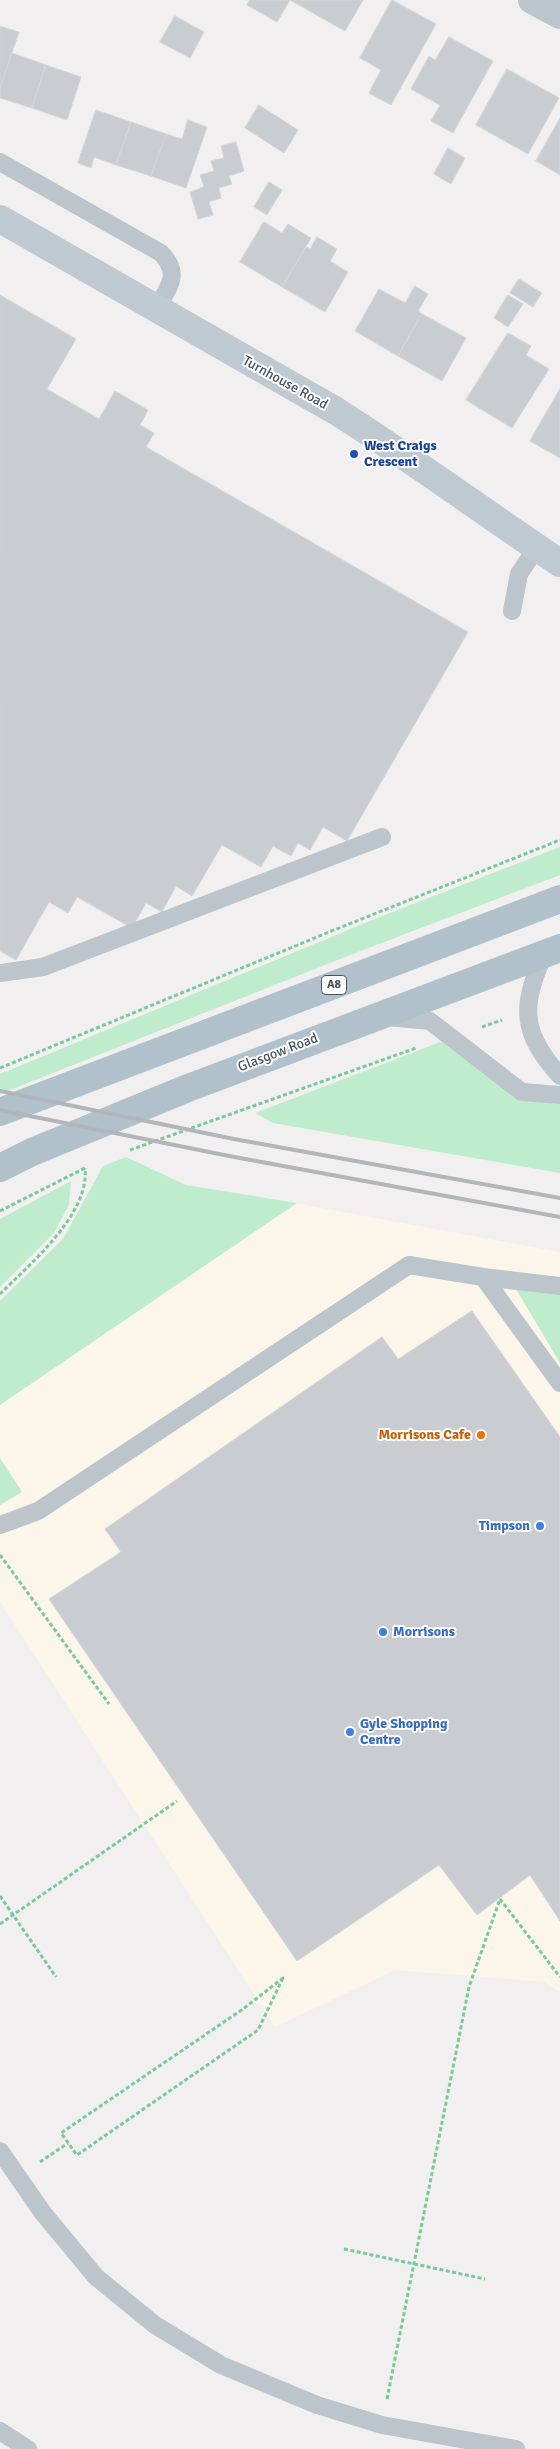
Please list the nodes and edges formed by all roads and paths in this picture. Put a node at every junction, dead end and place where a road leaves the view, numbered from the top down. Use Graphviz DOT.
graph roads {
  1 [pos="532,0"];
  2 [pos="560,16"];
  3 [pos="0,162"];
  4 [pos="0,219"];
  5 [pos="156,310"];
  6 [pos="537,547"];
  7 [pos="560,563"];
  8 [pos="512,611"];
  9 [pos="382,837"];
  10 [pos="560,840"];
  11 [pos="560,899"];
  12 [pos="553,950"];
  13 [pos="0,973"];
  14 [pos="527,1011"];
  15 [pos="375,1016"];
  16 [pos="451,1038"];
  17 [pos="0,1068"];
  18 [pos="560,1076"];
  19 [pos="560,1095"];
  20 [pos="0,1112"];
  21 [pos="123,1152"];
  22 [pos="93,1164"];
  23 [pos="0,1168"];
  24 [pos="85,1168"];
  25 [pos="0,1211"];
  26 [pos="483,1277"];
  27 [pos="560,1286"];
  28 [pos="0,1294"];
  29 [pos="560,1383"];
  30 [pos="0,1525"];
  31 [pos="0,1555"];
  32 [pos="109,1704"];
  33 [pos="177,1801"];
  34 [pos="0,1896"];
  35 [pos="13,1915"];
  36 [pos="0,1924"];
  37 [pos="56,1976"];
  38 [pos="560,1977"];
  39 [pos="68,2143"];
  40 [pos="0,2151"];
  41 [pos="344,2249"];
  42 [pos="414,2265"];
  43 [pos="485,2279"];
  44 [pos="382,2425"];
  45 [pos="0,2431"];
  46 [pos="28,2449"];
  47 [pos="516,2449"];
  1 -- 2 [label="street"];
  3 -- 5 [label="lane"];
  4 -- 5 [label="street, Turnhouse Road"];
  5 -- 6 [label="street, Turnhouse Road"];
  6 -- 7 [label="street, Turnhouse Road"];
  6 -- 8 [label="lane"];
  9 -- 13 [label="lane"];
  10 -- 17 [label="path"];
  11 -- 20 [label="main road, A8"];
  12 -- 14 [label="lane"];
  12 -- 15 [label="main road, Glasgow Road"];
  14 -- 16 [label="path"];
  14 -- 18 [label="lane"];
  15 -- 16 [label="lane"];
  15 -- 23 [label="main road, Glasgow Road"];
  16 -- 19 [label="lane"];
  16 -- 21 [label="path"];
  22 -- 24 [label="path"];
  24 -- 25 [label="path"];
  24 -- 28 [label="path"];
  26 -- 27 [label="lane"];
  26 -- 29 [label="lane"];
  26 -- 30 [label="lane"];
  31 -- 32 [label="path"];
  33 -- 35 [label="path"];
  34 -- 35 [label="path"];
  35 -- 36 [label="path"];
  35 -- 37 [label="path"];
  38 -- 42 [label="path"];
  39 -- 39 [label="path"];
  40 -- 44 [label="lane"];
  41 -- 42 [label="path"];
  42 -- 43 [label="path"];
  42 -- 44 [label="path"];
  44 -- 47 [label="lane"];
  45 -- 46 [label="lane"];
}
